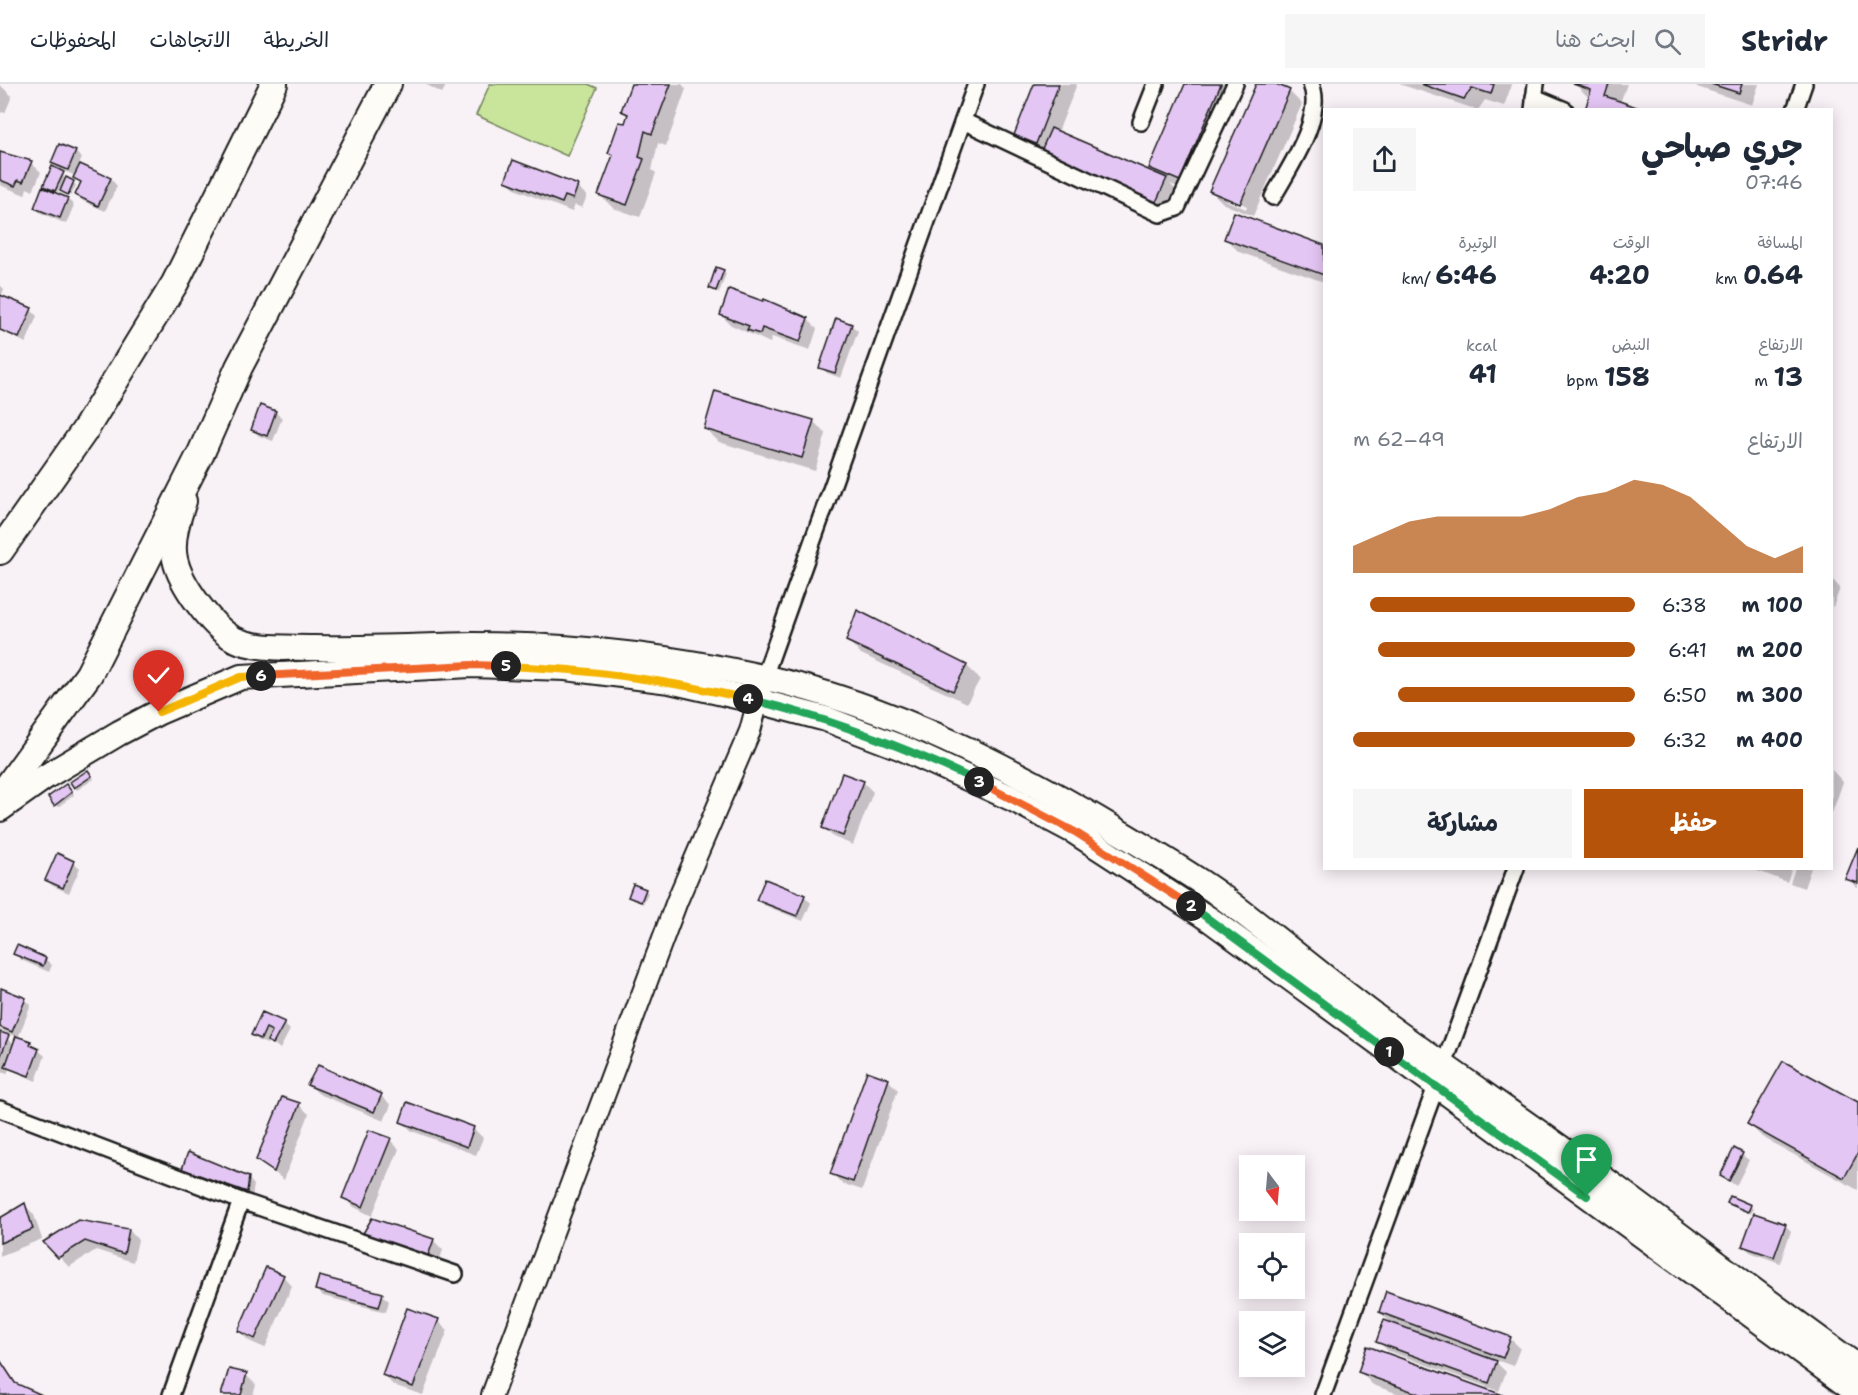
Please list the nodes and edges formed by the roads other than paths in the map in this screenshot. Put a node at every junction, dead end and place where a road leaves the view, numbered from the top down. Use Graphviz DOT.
graph roads {
  1 [pos="274,84"];
  2 [pos="388,84"];
  3 [pos="976,84"];
  4 [pos="1156,84"];
  5 [pos="1235,84"];
  6 [pos="1311,84"];
  7 [pos="1804,84"];
  8 [pos="1534,97"];
  9 [pos="1559,108"];
  10 [pos="1796,108"];
  11 [pos="963,122"];
  12 [pos="1141,122"];
  13 [pos="1273,197"];
  14 [pos="85,430"];
  15 [pos="201,453"];
  16 [pos="0,528"];
  17 [pos="0,551"];
  18 [pos="764,677"];
  19 [pos="758,701"];
  20 [pos="0,797"];
  21 [pos="0,808"];
  22 [pos="1515,870"];
  23 [pos="1440,1075"];
  24 [pos="0,1109"];
  25 [pos="241,1201"];
  26 [pos="455,1274"];
  27 [pos="1858,1367"];
  28 [pos="1858,1393"];
  29 [pos="171,1395"];
  30 [pos="492,1395"];
  31 [pos="1323,1395"];
  1 -- 14 [label="highway"];
  2 -- 15 [label="highway"];
  3 -- 11 [label="street"];
  4 -- 12 [label="street"];
  5 -- 11 [label="street"];
  6 -- 13 [label="street"];
  7 -- 10 [label="street"];
  8 -- 9 [label="street"];
  11 -- 18 [label="street"];
  14 -- 16 [label="main road"];
  14 -- 17 [label="highway"];
  15 -- 18 [label="main road"];
  15 -- 20 [label="highway"];
  18 -- 19 [label="street"];
  18 -- 23 [label="main road"];
  19 -- 21 [label="main road"];
  19 -- 23 [label="main road"];
  19 -- 30 [label="street"];
  22 -- 23 [label="street"];
  23 -- 27 [label="main road"];
  23 -- 28 [label="main road"];
  23 -- 31 [label="street"];
  24 -- 25 [label="street"];
  25 -- 26 [label="street"];
  25 -- 29 [label="street"];
}
